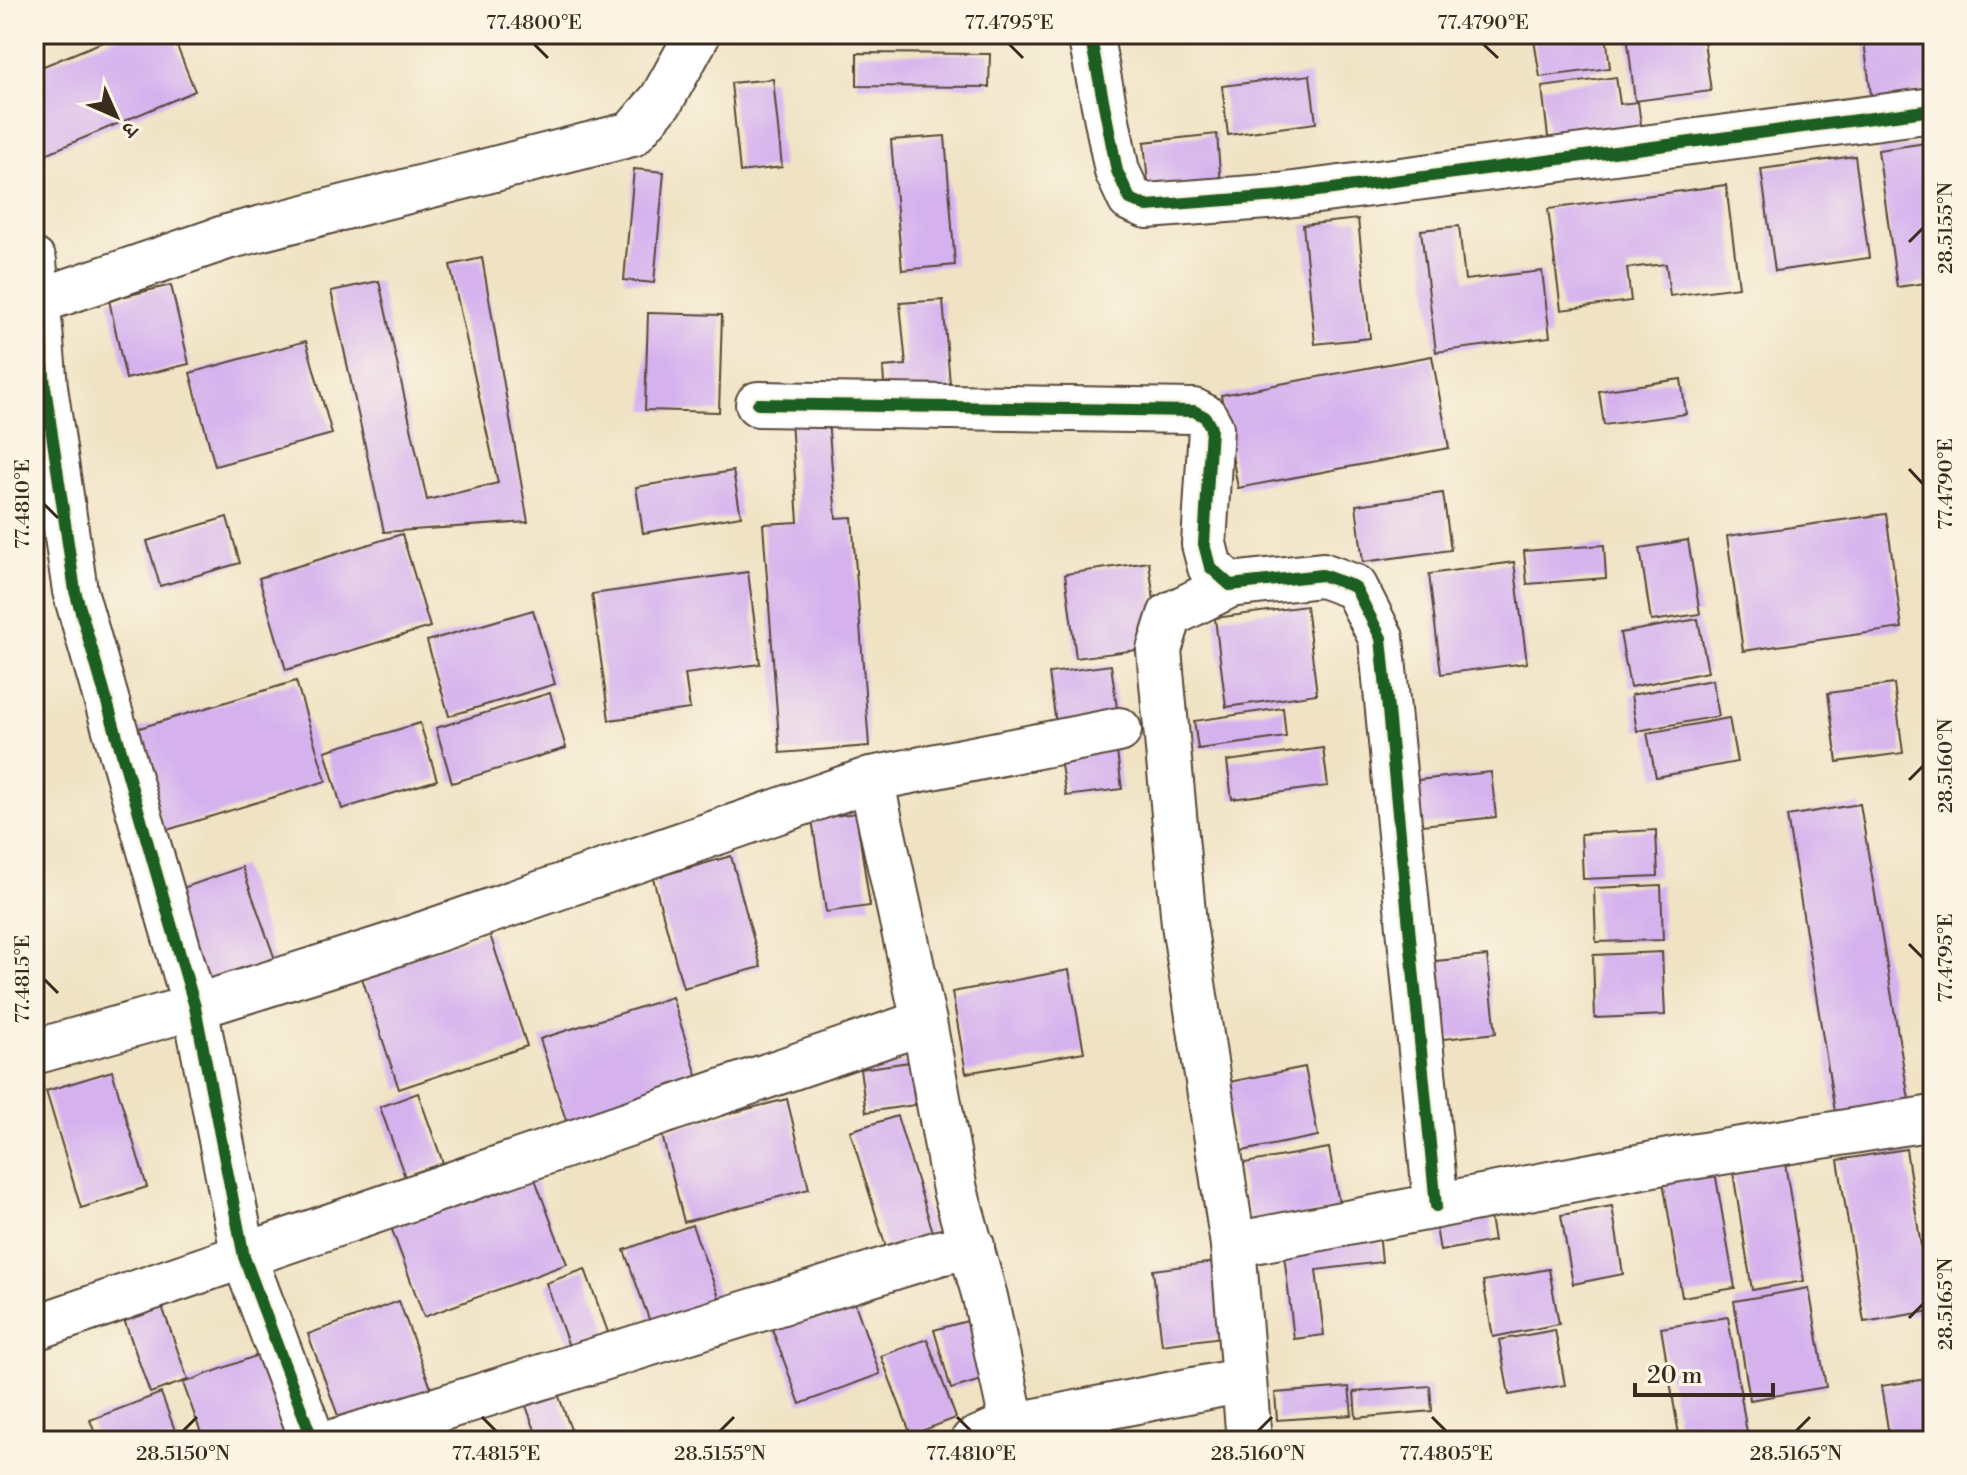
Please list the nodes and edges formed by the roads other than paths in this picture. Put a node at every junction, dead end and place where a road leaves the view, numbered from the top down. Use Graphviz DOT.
graph roads {
  1 [pos="698,34"];
  2 [pos="1090,34"];
  3 [pos="1933,110"];
  4 [pos="36,281"];
  5 [pos="758,404"];
  6 [pos="1230,585"];
  7 [pos="1119,730"];
  8 [pos="871,779"];
  9 [pos="195,1007"];
  10 [pos="924,1022"];
  11 [pos="34,1052"];
  12 [pos="1933,1118"];
  13 [pos="1436,1206"];
  14 [pos="1233,1245"];
  15 [pos="972,1246"];
  16 [pos="244,1257"];
  17 [pos="34,1328"];
  18 [pos="1244,1380"];
  19 [pos="989,1434"];
  20 [pos="313,1441"];
  21 [pos="337,1441"];
  22 [pos="1249,1441"];
  1 -- 4 [label="street"];
  2 -- 3 [label="street"];
  4 -- 9 [label="street"];
  5 -- 6 [label="street"];
  6 -- 13 [label="street"];
  6 -- 14 [label="street"];
  7 -- 8 [label="street"];
  8 -- 9 [label="street"];
  8 -- 10 [label="street"];
  9 -- 11 [label="street"];
  9 -- 16 [label="street"];
  10 -- 15 [label="street"];
  10 -- 16 [label="street"];
  12 -- 13 [label="street"];
  13 -- 14 [label="street"];
  14 -- 18 [label="street"];
  15 -- 19 [label="street"];
  15 -- 21 [label="street"];
  16 -- 17 [label="street"];
  16 -- 20 [label="street"];
  18 -- 19 [label="street"];
  18 -- 22 [label="street"];
}
